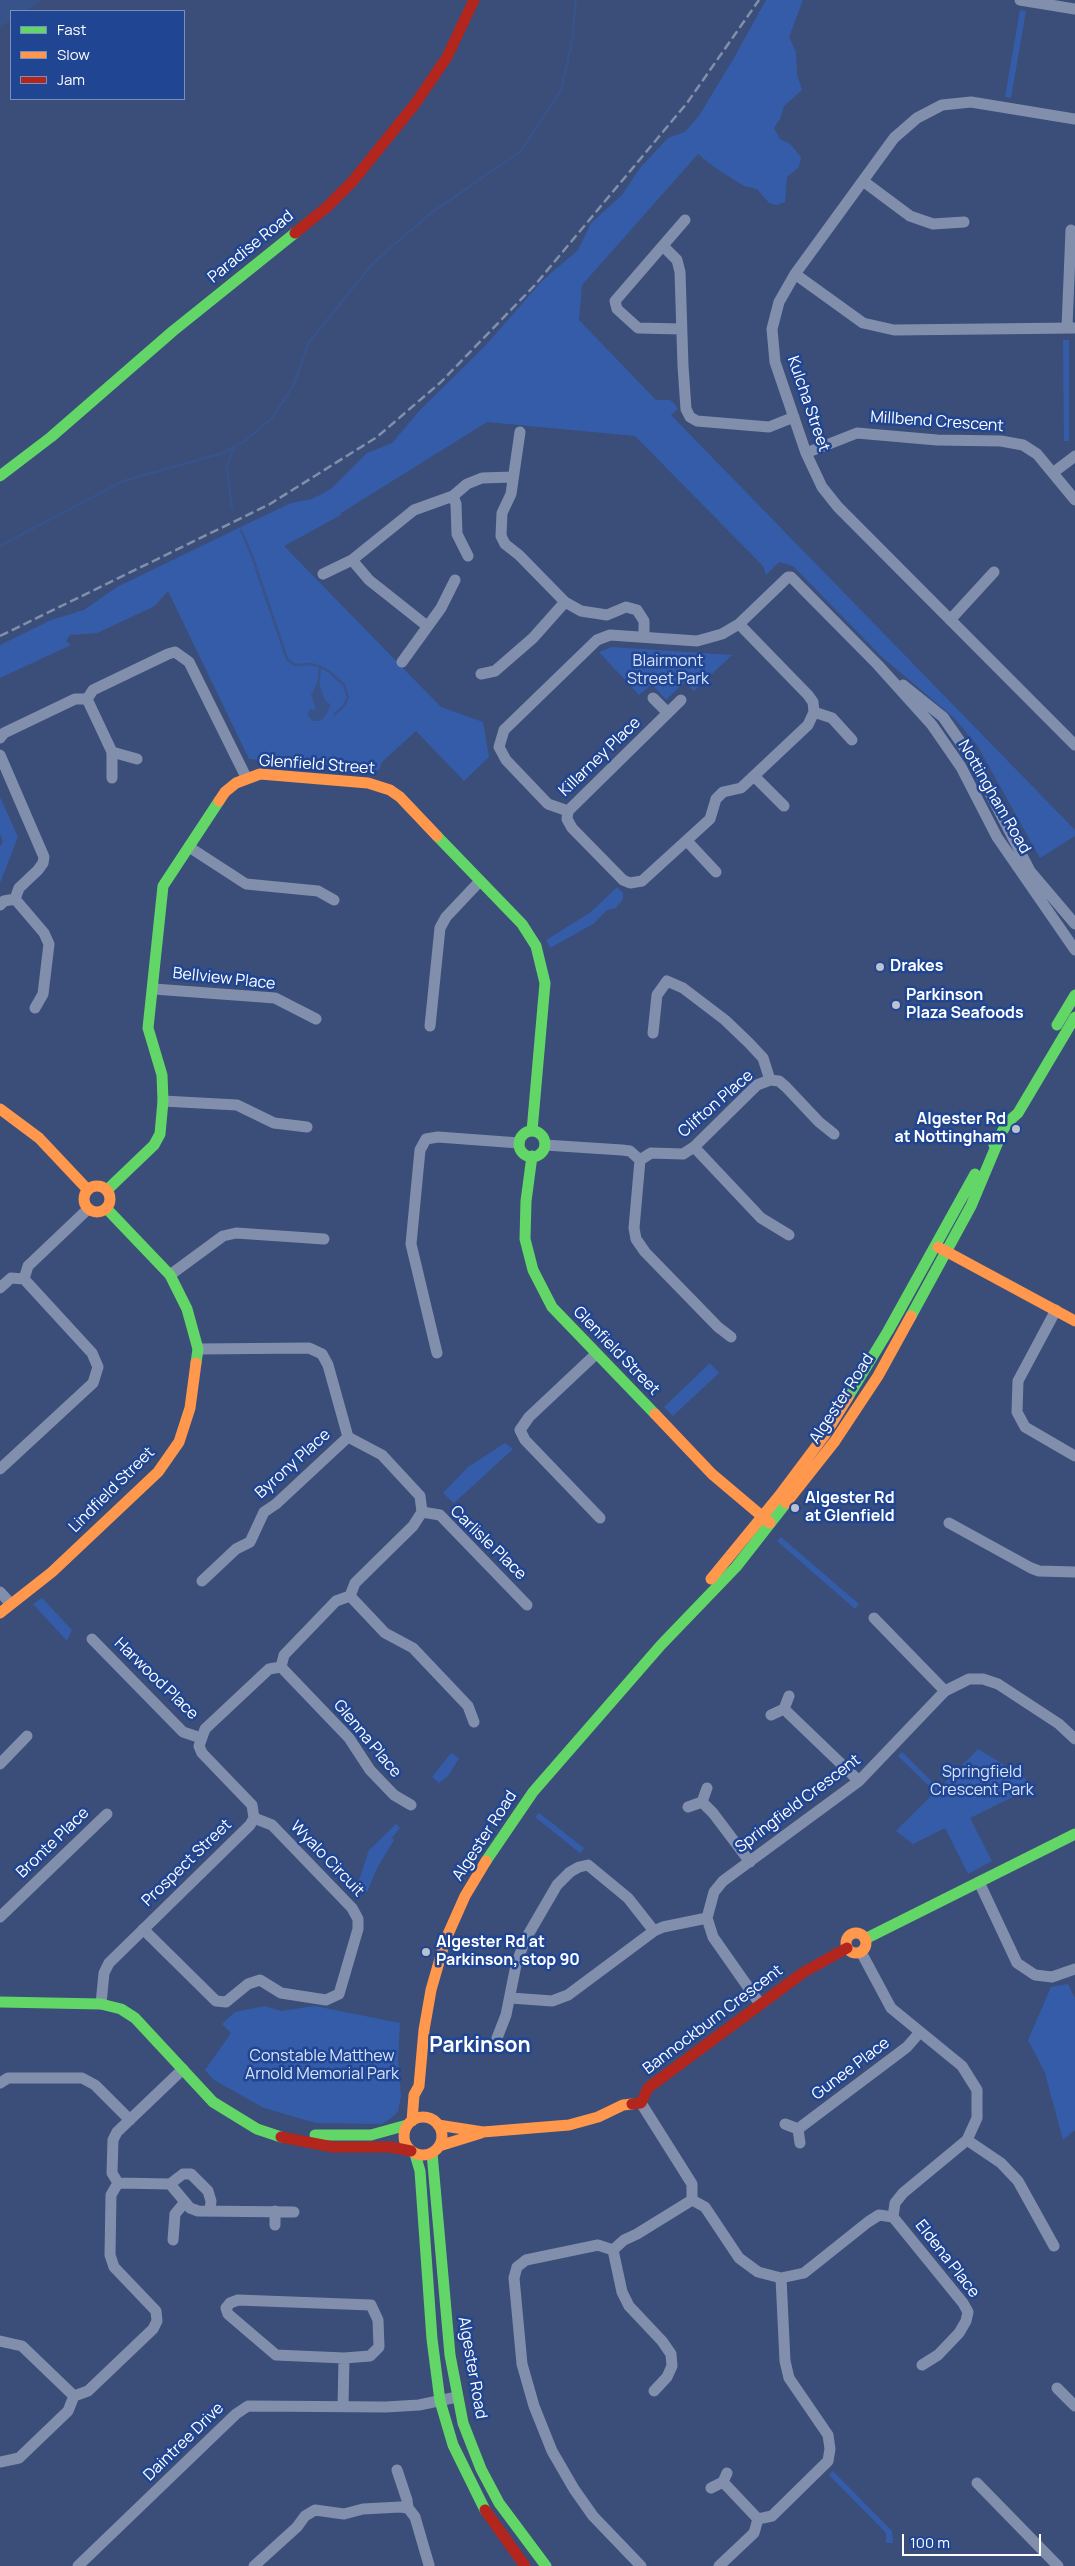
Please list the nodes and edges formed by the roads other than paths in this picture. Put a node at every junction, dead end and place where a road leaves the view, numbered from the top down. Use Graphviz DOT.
graph roads {
  1 [pos="474,0"];
  2 [pos="1020,0"];
  3 [pos="1075,9"];
  4 [pos="1075,118"];
  5 [pos="863,180"];
  6 [pos="685,220"];
  7 [pos="964,222"];
  8 [pos="1071,230"];
  9 [pos="663,246"];
  10 [pos="795,274"];
  11 [pos="1071,327"];
  12 [pos="680,329"];
  13 [pos="794,417"];
  14 [pos="520,432"];
  15 [pos="806,453"];
  16 [pos="1075,456"];
  17 [pos="1054,472"];
  18 [pos="0,476"];
  19 [pos="513,477"];
  20 [pos="453,496"];
  21 [pos="1075,500"];
  22 [pos="468,556"];
  23 [pos="352,560"];
  24 [pos="994,572"];
  25 [pos="323,574"];
  26 [pos="454,580"];
  27 [pos="565,602"];
  28 [pos="950,620"];
  29 [pos="739,624"];
  30 [pos="427,626"];
  31 [pos="644,637"];
  32 [pos="402,662"];
  33 [pos="878,665"];
  34 [pos="481,674"];
  35 [pos="653,698"];
  36 [pos="87,699"];
  37 [pos="682,700"];
  38 [pos="814,712"];
  39 [pos="668,713"];
  40 [pos="0,738"];
  41 [pos="852,740"];
  42 [pos="1075,745"];
  43 [pos="112,752"];
  44 [pos="0,755"];
  45 [pos="137,759"];
  46 [pos="754,776"];
  47 [pos="246,777"];
  48 [pos="112,778"];
  49 [pos="784,806"];
  50 [pos="568,811"];
  51 [pos="687,841"];
  52 [pos="188,847"];
  53 [pos="716,872"];
  54 [pos="480,881"];
  55 [pos="16,899"];
  56 [pos="334,900"];
  57 [pos="0,905"];
  58 [pos="1075,924"];
  59 [pos="1075,950"];
  60 [pos="154,989"];
  61 [pos="1075,995"];
  62 [pos="35,1008"];
  63 [pos="1075,1017"];
  64 [pos="316,1019"];
  65 [pos="430,1026"];
  66 [pos="653,1033"];
  67 [pos="770,1080"];
  68 [pos="163,1100"];
  69 [pos="0,1109"];
  70 [pos="1008,1122"];
  71 [pos="306,1127"];
  72 [pos="532,1131"];
  73 [pos="834,1134"];
  74 [pos="1000,1137"];
  75 [pos="519,1142"];
  76 [pos="544,1145"];
  77 [pos="694,1147"];
  78 [pos="532,1156"];
  79 [pos="640,1160"];
  80 [pos="88,1190"];
  81 [pos="107,1190"];
  82 [pos="88,1209"];
  83 [pos="107,1209"];
  84 [pos="789,1235"];
  85 [pos="324,1239"];
  86 [pos="935,1245"];
  87 [pos="947,1251"];
  88 [pos="170,1275"];
  89 [pos="24,1279"];
  90 [pos="0,1288"];
  91 [pos="1056,1310"];
  92 [pos="1075,1320"];
  93 [pos="731,1337"];
  94 [pos="198,1349"];
  95 [pos="437,1353"];
  96 [pos="596,1354"];
  97 [pos="348,1436"];
  98 [pos="1075,1456"];
  99 [pos="0,1469"];
  100 [pos="422,1512"];
  101 [pos="600,1518"];
  102 [pos="767,1520"];
  103 [pos="949,1523"];
  104 [pos="1075,1572"];
  105 [pos="202,1580"];
  106 [pos="0,1592"];
  107 [pos="350,1596"];
  108 [pos="10,1603"];
  109 [pos="527,1605"];
  110 [pos="0,1613"];
  111 [pos="874,1618"];
  112 [pos="92,1639"];
  113 [pos="281,1667"];
  114 [pos="945,1691"];
  115 [pos="789,1696"];
  116 [pos="784,1708"];
  117 [pos="771,1715"];
  118 [pos="474,1722"];
  119 [pos="27,1736"];
  120 [pos="200,1738"];
  121 [pos="1075,1739"];
  122 [pos="0,1764"];
  123 [pos="860,1782"];
  124 [pos="707,1788"];
  125 [pos="702,1802"];
  126 [pos="412,1805"];
  127 [pos="688,1807"];
  128 [pos="107,1814"];
  129 [pos="254,1818"];
  130 [pos="1075,1834"];
  131 [pos="750,1862"];
  132 [pos="979,1882"];
  133 [pos="0,1917"];
  134 [pos="707,1918"];
  135 [pos="143,1929"];
  136 [pos="654,1931"];
  137 [pos="865,1938"];
  138 [pos="847,1948"];
  139 [pos="861,1952"];
  140 [pos="1075,1969"];
  141 [pos="511,1998"];
  142 [pos="0,2002"];
  143 [pos="102,2004"];
  144 [pos="760,2004"];
  145 [pos="920,2032"];
  146 [pos="498,2038"];
  147 [pos="183,2069"];
  148 [pos="196,2082"];
  149 [pos="0,2083"];
  150 [pos="419,2086"];
  151 [pos="640,2103"];
  152 [pos="130,2120"];
  153 [pos="433,2122"];
  154 [pos="409,2123"];
  155 [pos="785,2124"];
  156 [pos="798,2129"];
  157 [pos="483,2132"];
  158 [pos="967,2140"];
  159 [pos="800,2143"];
  160 [pos="435,2149"];
  161 [pos="413,2152"];
  162 [pos="118,2183"];
  163 [pos="170,2184"];
  164 [pos="692,2200"];
  165 [pos="185,2202"];
  166 [pos="210,2210"];
  167 [pos="276,2211"];
  168 [pos="294,2212"];
  169 [pos="893,2217"];
  170 [pos="275,2225"];
  171 [pos="173,2240"];
  172 [pos="1054,2246"];
  173 [pos="613,2250"];
  174 [pos="781,2278"];
  175 [pos="0,2341"];
  176 [pos="344,2358"];
  177 [pos="922,2365"];
  178 [pos="1057,2388"];
  179 [pos="654,2391"];
  180 [pos="74,2396"];
  181 [pos="457,2397"];
  182 [pos="440,2401"];
  183 [pos="343,2406"];
  184 [pos="1075,2406"];
  185 [pos="0,2462"];
  186 [pos="397,2470"];
  187 [pos="977,2482"];
  188 [pos="711,2488"];
  189 [pos="408,2508"];
  190 [pos="758,2519"];
  191 [pos="78,2566"];
  192 [pos="254,2566"];
  193 [pos="429,2566"];
  194 [pos="525,2566"];
  195 [pos="546,2566"];
  196 [pos="642,2566"];
  197 [pos="719,2566"];
  198 [pos="1058,2566"];
  1 -- 18 [label="street, Paradise Road"];
  2 -- 3 [label="street"];
  4 -- 5 [label="street, Kulcha Street"];
  5 -- 7 [label="street"];
  5 -- 10 [label="street, Kulcha Street"];
  6 -- 9 [label="street"];
  8 -- 11 [label="street"];
  9 -- 12 [label="street"];
  9 -- 12 [label="street"];
  10 -- 11 [label="street"];
  10 -- 13 [label="street, Kulcha Street"];
  12 -- 13 [label="street"];
  13 -- 15 [label="street, Kulcha Street"];
  14 -- 19 [label="street"];
  15 -- 17 [label="street, Millbend Crescent"];
  15 -- 28 [label="street, Kulcha Street"];
  16 -- 17 [label="street"];
  17 -- 21 [label="street, Millbend Crescent"];
  19 -- 20 [label="street"];
  19 -- 27 [label="street"];
  20 -- 22 [label="street"];
  20 -- 23 [label="street"];
  23 -- 25 [label="street"];
  23 -- 30 [label="street"];
  24 -- 28 [label="street"];
  26 -- 30 [label="street"];
  27 -- 31 [label="street"];
  27 -- 34 [label="street"];
  28 -- 42 [label="street, Kulcha Street"];
  29 -- 31 [label="street"];
  29 -- 33 [label="street, Nottingham Road"];
  29 -- 38 [label="street"];
  30 -- 32 [label="street"];
  31 -- 50 [label="street, Killarney Place"];
  33 -- 58 [label="street, Nottingham Road"];
  33 -- 59 [label="street, Nottingham Road"];
  35 -- 39 [label="street"];
  36 -- 40 [label="street"];
  36 -- 43 [label="street"];
  36 -- 47 [label="street"];
  37 -- 39 [label="street, Killarney Place"];
  38 -- 41 [label="street"];
  38 -- 46 [label="street"];
  39 -- 50 [label="street, Killarney Place"];
  43 -- 45 [label="street"];
  43 -- 48 [label="street"];
  44 -- 55 [label="street"];
  46 -- 49 [label="street"];
  46 -- 51 [label="street"];
  47 -- 52 [label="street, Glenfield Street"];
  47 -- 54 [label="street, Glenfield Street"];
  50 -- 51 [label="street"];
  51 -- 53 [label="street"];
  52 -- 56 [label="street"];
  52 -- 60 [label="street, Glenfield Street"];
  54 -- 65 [label="street"];
  54 -- 72 [label="street, Glenfield Street"];
  55 -- 57 [label="street"];
  55 -- 62 [label="street"];
  60 -- 64 [label="street, Bellview Place"];
  60 -- 68 [label="street, Glenfield Street"];
  61 -- 70 [label="street, Algester Road"];
  63 -- 70 [label="street, Algester Road"];
  66 -- 67 [label="street"];
  67 -- 73 [label="street, Clifton Place"];
  67 -- 77 [label="street, Clifton Place"];
  68 -- 71 [label="street"];
  68 -- 81 [label="street, Glenfield Street"];
  69 -- 80 [label="street"];
  70 -- 74 [label="street, Algester Road"];
  72 -- 75 [label="street"];
  72 -- 76 [label="street"];
  74 -- 86 [label="street, Algester Road"];
  74 -- 87 [label="street, Algester Road"];
  75 -- 78 [label="street"];
  75 -- 95 [label="street"];
  76 -- 78 [label="street"];
  76 -- 79 [label="street"];
  77 -- 79 [label="street, Clifton Place"];
  77 -- 84 [label="street"];
  78 -- 96 [label="street, Glenfield Street"];
  79 -- 93 [label="street"];
  80 -- 81 [label="street"];
  80 -- 82 [label="street"];
  81 -- 83 [label="street"];
  82 -- 83 [label="street"];
  82 -- 89 [label="street"];
  83 -- 88 [label="street, Lindfield Street"];
  85 -- 88 [label="street"];
  86 -- 87 [label="street"];
  86 -- 102 [label="street, Algester Road"];
  87 -- 91 [label="street"];
  87 -- 102 [label="street, Algester Road"];
  88 -- 94 [label="street, Lindfield Street"];
  89 -- 90 [label="street"];
  89 -- 99 [label="street"];
  91 -- 92 [label="street"];
  91 -- 98 [label="street"];
  94 -- 97 [label="street"];
  94 -- 108 [label="street, Lindfield Street"];
  96 -- 101 [label="street"];
  96 -- 102 [label="street, Glenfield Street"];
  97 -- 100 [label="street"];
  97 -- 105 [label="street, Byrony Place"];
  100 -- 107 [label="street"];
  100 -- 109 [label="street, Carlisle Place"];
  102 -- 150 [label="street, Algester Road"];
  103 -- 104 [label="street"];
  106 -- 108 [label="street"];
  107 -- 113 [label="street"];
  107 -- 118 [label="street"];
  108 -- 110 [label="street, Lindfield Street"];
  111 -- 114 [label="street"];
  112 -- 120 [label="street, Harwood Place"];
  113 -- 120 [label="street"];
  113 -- 126 [label="street, Glenna Place"];
  114 -- 121 [label="street, Springfield Crescent"];
  114 -- 123 [label="street, Springfield Crescent"];
  115 -- 116 [label="street"];
  116 -- 117 [label="street"];
  116 -- 123 [label="street"];
  119 -- 122 [label="street"];
  120 -- 129 [label="street, Prospect Street"];
  123 -- 131 [label="street, Springfield Crescent"];
  124 -- 125 [label="street"];
  125 -- 127 [label="street"];
  125 -- 131 [label="street"];
  128 -- 133 [label="street, Bronte Place"];
  129 -- 135 [label="street, Prospect Street"];
  129 -- 135 [label="street, Wyalo Circuit"];
  130 -- 132 [label="street"];
  131 -- 134 [label="street, Springfield Crescent"];
  132 -- 137 [label="street"];
  132 -- 140 [label="street"];
  134 -- 136 [label="street"];
  134 -- 144 [label="street"];
  135 -- 143 [label="street, Prospect Street"];
  136 -- 141 [label="street"];
  136 -- 141 [label="street"];
  137 -- 138 [label="street"];
  137 -- 139 [label="street"];
  138 -- 139 [label="street"];
  138 -- 144 [label="street, Bannockburn Crescent"];
  139 -- 145 [label="street"];
  141 -- 146 [label="street"];
  142 -- 143 [label="street"];
  143 -- 147 [label="street"];
  144 -- 151 [label="street, Bannockburn Crescent"];
  145 -- 156 [label="street, Gunee Place"];
  145 -- 158 [label="street"];
  147 -- 148 [label="street"];
  147 -- 152 [label="street"];
  148 -- 154 [label="street"];
  148 -- 161 [label="street"];
  149 -- 152 [label="street"];
  150 -- 153 [label="street, Algester Road"];
  150 -- 154 [label="street, Algester Road"];
  151 -- 157 [label="street"];
  151 -- 164 [label="street"];
  152 -- 162 [label="street"];
  153 -- 154 [label="street"];
  153 -- 157 [label="street"];
  153 -- 160 [label="street"];
  154 -- 161 [label="street"];
  155 -- 156 [label="street"];
  156 -- 159 [label="street"];
  157 -- 160 [label="street"];
  158 -- 169 [label="street"];
  158 -- 172 [label="street"];
  160 -- 161 [label="street"];
  160 -- 181 [label="street, Algester Road"];
  161 -- 182 [label="street, Algester Road"];
  162 -- 163 [label="street"];
  162 -- 180 [label="street"];
  163 -- 165 [label="street"];
  163 -- 166 [label="street"];
  164 -- 173 [label="street"];
  164 -- 174 [label="street"];
  165 -- 166 [label="street"];
  165 -- 171 [label="street"];
  166 -- 167 [label="street"];
  167 -- 168 [label="street"];
  167 -- 170 [label="street"];
  169 -- 174 [label="street"];
  169 -- 177 [label="street, Eldena Place"];
  173 -- 179 [label="street"];
  173 -- 196 [label="street"];
  174 -- 190 [label="street"];
  175 -- 180 [label="street"];
  176 -- 176 [label="street"];
  176 -- 183 [label="street"];
  178 -- 184 [label="street"];
  180 -- 185 [label="street"];
  181 -- 182 [label="street, Daintree Drive"];
  181 -- 195 [label="street, Algester Road"];
  182 -- 183 [label="street, Daintree Drive"];
  182 -- 194 [label="street, Algester Road"];
  183 -- 191 [label="street, Daintree Drive"];
  186 -- 189 [label="street"];
  187 -- 198 [label="street"];
  188 -- 190 [label="street"];
  189 -- 192 [label="street"];
  189 -- 193 [label="street"];
  190 -- 197 [label="street"];
}
